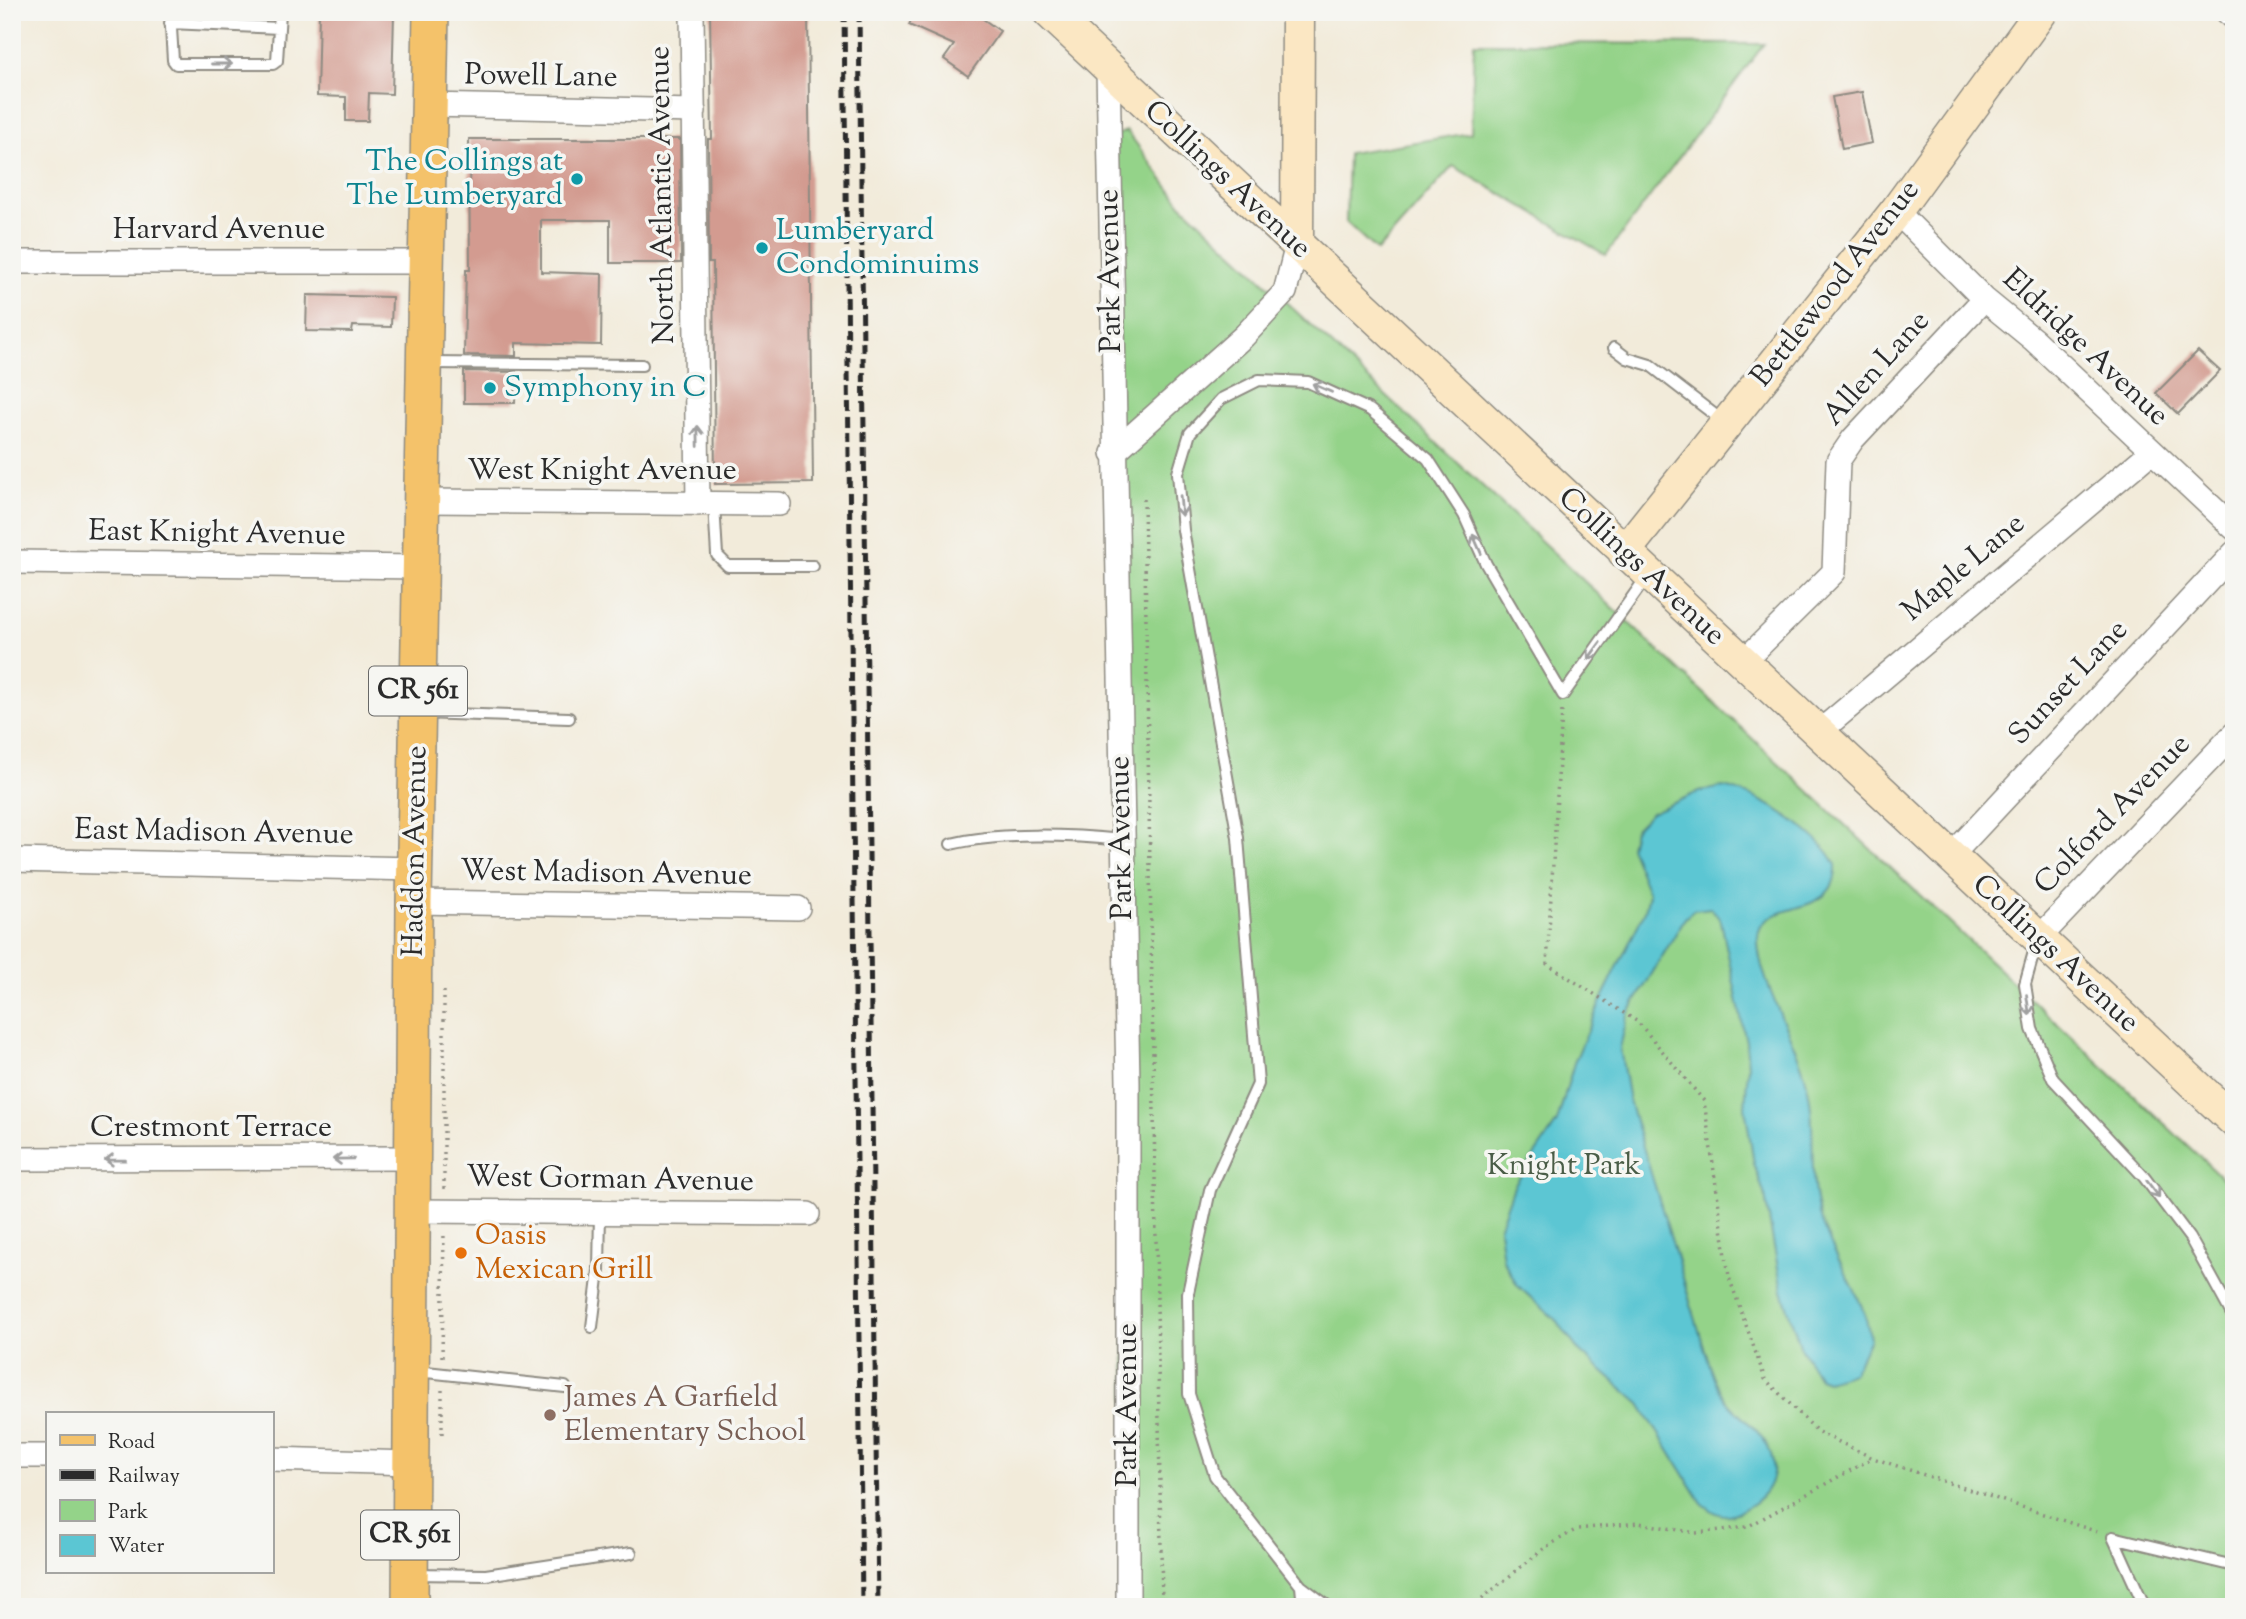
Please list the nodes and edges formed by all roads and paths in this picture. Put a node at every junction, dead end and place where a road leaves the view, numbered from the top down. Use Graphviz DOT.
graph roads {
  1 [pos="280,12"];
  2 [pos="431,12"];
  3 [pos="692,12"];
  4 [pos="1049,12"];
  5 [pos="1298,12"];
  6 [pos="2041,12"];
  7 [pos="2227,12"];
  8 [pos="170,18"];
  9 [pos="2234,18"];
  10 [pos="279,28"];
  11 [pos="1108,69"];
  12 [pos="429,106"];
  13 [pos="694,111"];
  14 [pos="1896,211"];
  15 [pos="1297,246"];
  16 [pos="12,262"];
  17 [pos="427,262"];
  18 [pos="1984,299"];
  19 [pos="1615,348"];
  20 [pos="425,363"];
  21 [pos="642,365"];
  22 [pos="1726,424"];
  23 [pos="2151,452"];
  24 [pos="1113,453"];
  25 [pos="1144,499"];
  26 [pos="424,501"];
  27 [pos="706,504"];
  28 [pos="779,504"];
  29 [pos="2234,528"];
  30 [pos="1624,552"];
  31 [pos="2234,553"];
  32 [pos="12,562"];
  33 [pos="813,566"];
  34 [pos="421,567"];
  35 [pos="1649,574"];
  36 [pos="1743,662"];
  37 [pos="1563,695"];
  38 [pos="418,713"];
  39 [pos="569,718"];
  40 [pos="1818,733"];
  41 [pos="2234,734"];
  42 [pos="1122,840"];
  43 [pos="951,844"];
  44 [pos="1950,857"];
  45 [pos="12,860"];
  46 [pos="414,886"];
  47 [pos="798,908"];
  48 [pos="2039,939"];
  49 [pos="444,986"];
  50 [pos="2234,1121"];
  51 [pos="411,1158"];
  52 [pos="12,1159"];
  53 [pos="428,1210"];
  54 [pos="600,1212"];
  55 [pos="808,1214"];
  56 [pos="2234,1318"];
  57 [pos="592,1327"];
  58 [pos="427,1371"];
  59 [pos="565,1387"];
  60 [pos="442,1440"];
  61 [pos="12,1456"];
  62 [pos="46,1456"];
  63 [pos="1873,1458"];
  64 [pos="273,1460"];
  65 [pos="411,1463"];
  66 [pos="2113,1536"];
  67 [pos="631,1553"];
  68 [pos="2234,1566"];
  69 [pos="1301,1586"];
  70 [pos="410,1590"];
  71 [pos="1128,1607"];
  72 [pos="1162,1607"];
  73 [pos="1303,1607"];
  74 [pos="1329,1607"];
  75 [pos="1471,1607"];
  76 [pos="2145,1607"];
  1 -- 10 [label="lane"];
  2 -- 12 [label="main road, Haddon Avenue / CR 561"];
  3 -- 13 [label="street, North Atlantic Avenue"];
  4 -- 11 [label="main road, Collings Avenue"];
  5 -- 15 [label="main road"];
  6 -- 14 [label="main road, Bettlewood Avenue"];
  7 -- 9 [label="street"];
  8 -- 10 [label="lane"];
  8 -- 10 [label="lane, one-way"];
  11 -- 15 [label="main road, Collings Avenue"];
  11 -- 24 [label="street, Park Avenue"];
  12 -- 13 [label="street, Powell Lane"];
  12 -- 17 [label="main road, Haddon Avenue / CR 561"];
  27 -- 13 [label="street, North Atlantic Avenue, one-way"];
  14 -- 18 [label="street, Eldridge Avenue"];
  14 -- 22 [label="main road, Bettlewood Avenue"];
  15 -- 24 [label="street"];
  15 -- 30 [label="main road, Collings Avenue"];
  16 -- 17 [label="street, Harvard Avenue"];
  17 -- 20 [label="main road, Haddon Avenue / CR 561"];
  18 -- 23 [label="street, Eldridge Avenue"];
  18 -- 36 [label="street, Allen Lane"];
  19 -- 22 [label="lane"];
  20 -- 21 [label="lane"];
  20 -- 26 [label="main road, Haddon Avenue / CR 561"];
  22 -- 30 [label="main road, Bettlewood Avenue"];
  23 -- 29 [label="street, Eldridge Avenue"];
  23 -- 40 [label="street, Maple Lane"];
  24 -- 42 [label="street, Park Avenue"];
  25 -- 72 [label="path"];
  26 -- 27 [label="street, West Knight Avenue"];
  26 -- 34 [label="main road, Haddon Avenue / CR 561"];
  27 -- 28 [label="street, West Knight Avenue"];
  27 -- 33 [label="lane"];
  30 -- 35 [label="main road, Collings Avenue"];
  31 -- 44 [label="street, Sunset Lane"];
  32 -- 34 [label="street, East Knight Avenue"];
  34 -- 38 [label="main road, Haddon Avenue / CR 561"];
  35 -- 36 [label="main road, Collings Avenue"];
  35 -- 37 [label="lane, one-way"];
  36 -- 40 [label="main road, Collings Avenue"];
  37 -- 63 [label="path"];
  37 -- 69 [label="lane, one-way"];
  38 -- 39 [label="lane"];
  38 -- 46 [label="main road, Haddon Avenue / CR 561"];
  40 -- 44 [label="main road, Collings Avenue"];
  41 -- 48 [label="street, Colford Avenue"];
  42 -- 43 [label="lane"];
  42 -- 71 [label="street, Park Avenue"];
  44 -- 48 [label="main road, Collings Avenue"];
  45 -- 46 [label="street, East Madison Avenue"];
  46 -- 47 [label="street, West Madison Avenue"];
  46 -- 51 [label="main road, Haddon Avenue / CR 561"];
  48 -- 50 [label="main road, Collings Avenue"];
  48 -- 56 [label="lane, one-way"];
  49 -- 53 [label="path"];
  51 -- 52 [label="street, Crestmont Terrace, one-way"];
  51 -- 53 [label="main road, Haddon Avenue / CR 561"];
  53 -- 54 [label="street, West Gorman Avenue"];
  53 -- 58 [label="main road, Haddon Avenue / CR 561"];
  53 -- 58 [label="path"];
  54 -- 55 [label="street, West Gorman Avenue"];
  54 -- 57 [label="lane"];
  58 -- 59 [label="lane"];
  58 -- 60 [label="path"];
  58 -- 65 [label="main road, Haddon Avenue / CR 561"];
  61 -- 62 [label="street"];
  63 -- 66 [label="path"];
  63 -- 75 [label="path"];
  64 -- 65 [label="street"];
  65 -- 70 [label="main road, Haddon Avenue / CR 561"];
  66 -- 68 [label="lane"];
  66 -- 76 [label="lane"];
  67 -- 70 [label="lane"];
  69 -- 73 [label="lane"];
  69 -- 74 [label="lane"];
}
